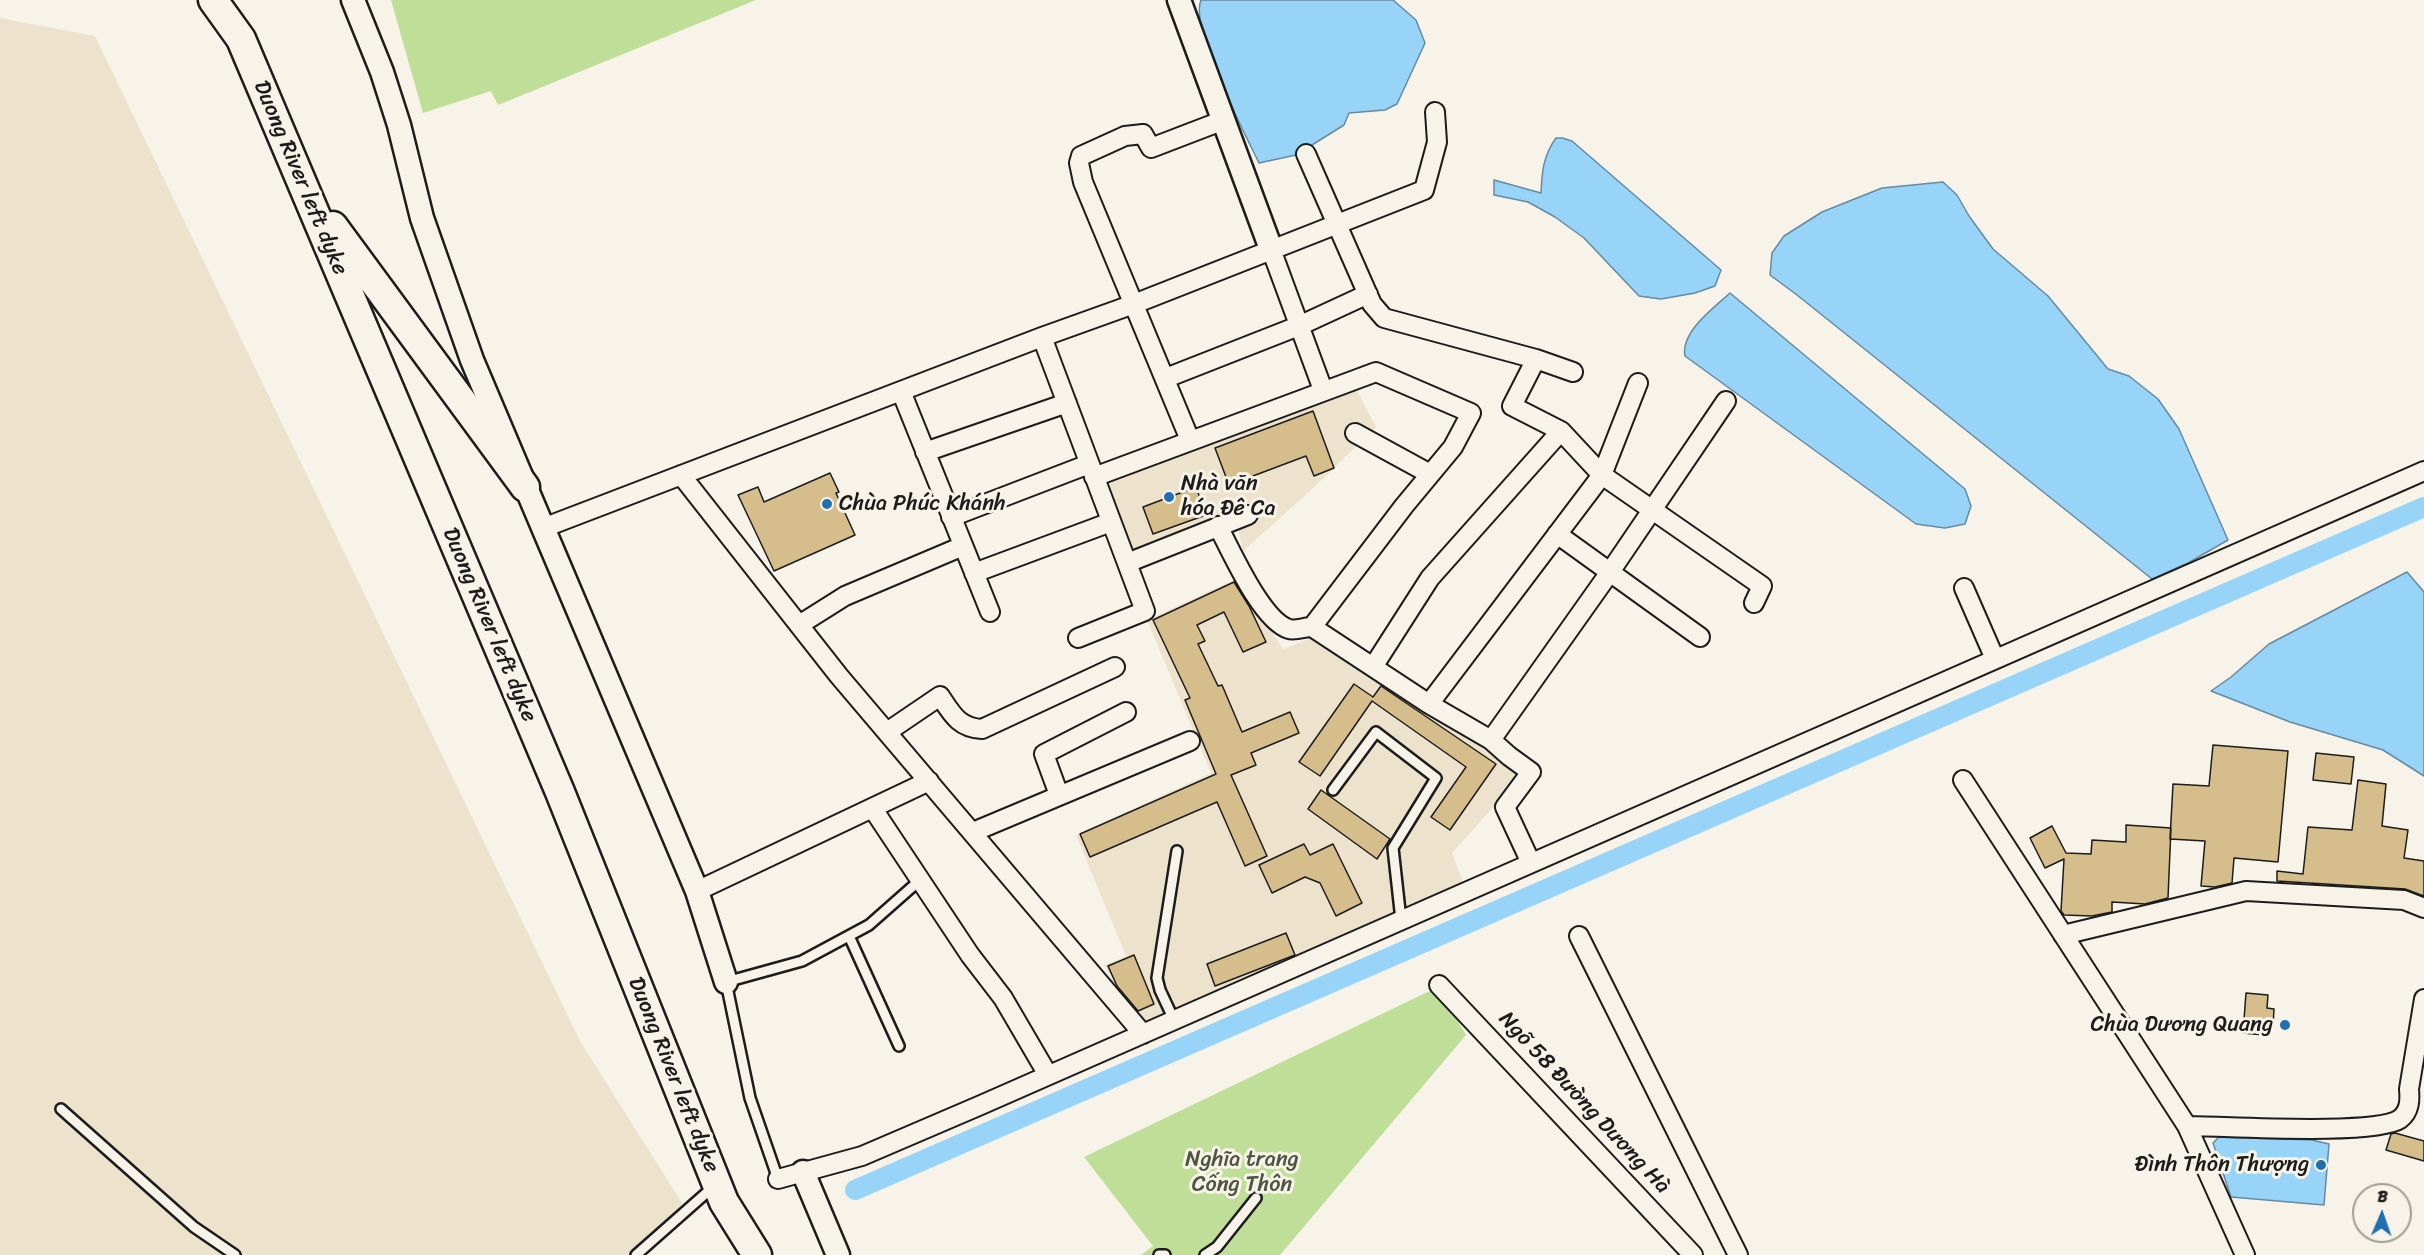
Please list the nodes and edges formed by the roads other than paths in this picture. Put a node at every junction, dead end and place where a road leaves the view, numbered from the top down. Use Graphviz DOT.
graph roads {
  1 [pos="213,0"];
  2 [pos="353,0"];
  3 [pos="1179,0"];
  4 [pos="1435,112"];
  5 [pos="1224,120"];
  6 [pos="1306,154"];
  7 [pos="305,189"];
  8 [pos="1338,223"];
  9 [pos="1271,249"];
  10 [pos="1368,294"];
  11 [pos="1134,304"];
  12 [pos="1301,325"];
  13 [pos="1042,337"];
  14 [pos="1536,359"];
  15 [pos="1573,372"];
  16 [pos="1166,378"];
  17 [pos="1638,383"];
  18 [pos="1323,390"];
  19 [pos="901,391"];
  20 [pos="1726,401"];
  21 [pos="1067,403"];
  22 [pos="1561,431"];
  23 [pos="1355,433"];
  24 [pos="1190,440"];
  25 [pos="925,452"];
  26 [pos="1092,470"];
  27 [pos="2424,471"];
  28 [pos="1430,474"];
  29 [pos="681,475"];
  30 [pos="1602,475"];
  31 [pos="525,487"];
  32 [pos="1653,510"];
  33 [pos="1248,515"];
  34 [pos="951,517"];
  35 [pos="1111,522"];
  36 [pos="1218,526"];
  37 [pos="543,528"];
  38 [pos="1557,534"];
  39 [pos="963,546"];
  40 [pos="1127,563"];
  41 [pos="1610,572"];
  42 [pos="974,573"];
  43 [pos="1964,588"];
  44 [pos="1754,603"];
  45 [pos="990,612"];
  46 [pos="799,625"];
  47 [pos="1312,627"];
  48 [pos="1700,637"];
  49 [pos="1078,638"];
  50 [pos="1995,659"];
  51 [pos="1114,667"];
  52 [pos="1373,667"];
  53 [pos="1429,704"];
  54 [pos="1126,712"];
  55 [pos="887,732"];
  56 [pos="1491,740"];
  57 [pos="1190,741"];
  58 [pos="1963,780"];
  59 [pos="929,781"];
  60 [pos="1333,790"];
  61 [pos="1059,795"];
  62 [pos="873,809"];
  63 [pos="973,832"];
  64 [pos="1176,851"];
  65 [pos="1531,863"];
  66 [pos="920,880"];
  67 [pos="697,891"];
  68 [pos="2424,908"];
  69 [pos="1401,920"];
  70 [pos="2063,935"];
  71 [pos="849,936"];
  72 [pos="1579,936"];
  73 [pos="726,982"];
  74 [pos="1439,985"];
  75 [pos="2424,999"];
  76 [pos="1174,1020"];
  77 [pos="1143,1034"];
  78 [pos="898,1046"];
  79 [pos="1048,1075"];
  80 [pos="61,1109"];
  81 [pos="2187,1126"];
  82 [pos="803,1172"];
  83 [pos="778,1179"];
  84 [pos="717,1184"];
  85 [pos="1256,1198"];
  86 [pos="235,1255"];
  87 [pos="636,1255"];
  88 [pos="757,1255"];
  89 [pos="838,1255"];
  90 [pos="1159,1255"];
  91 [pos="1165,1255"];
  92 [pos="1205,1255"];
  93 [pos="1693,1255"];
  94 [pos="1738,1255"];
  95 [pos="2245,1255"];
  1 -- 7 [label="main road, Duong River left dyke"];
  2 -- 31 [label="street"];
  3 -- 5 [label="street"];
  4 -- 8 [label="street"];
  5 -- 9 [label="street"];
  5 -- 11 [label="street"];
  6 -- 8 [label="street"];
  7 -- 31 [label="main road"];
  7 -- 84 [label="main road, Duong River left dyke"];
  8 -- 9 [label="street"];
  8 -- 10 [label="street"];
  9 -- 11 [label="street"];
  9 -- 12 [label="street"];
  10 -- 12 [label="street"];
  10 -- 14 [label="street"];
  11 -- 13 [label="street"];
  11 -- 16 [label="street"];
  12 -- 16 [label="street"];
  12 -- 18 [label="street"];
  13 -- 19 [label="street"];
  13 -- 21 [label="street"];
  14 -- 15 [label="street"];
  14 -- 22 [label="street"];
  16 -- 24 [label="street"];
  17 -- 30 [label="street"];
  18 -- 24 [label="street"];
  18 -- 28 [label="street"];
  19 -- 25 [label="street"];
  19 -- 29 [label="street"];
  20 -- 32 [label="street"];
  21 -- 25 [label="street"];
  21 -- 26 [label="street"];
  22 -- 30 [label="street"];
  22 -- 52 [label="street"];
  23 -- 28 [label="street"];
  24 -- 26 [label="street"];
  25 -- 34 [label="street"];
  26 -- 34 [label="street"];
  26 -- 35 [label="street"];
  27 -- 50 [label="street"];
  28 -- 47 [label="street"];
  29 -- 37 [label="street"];
  29 -- 46 [label="street"];
  30 -- 32 [label="street"];
  30 -- 38 [label="street"];
  31 -- 37 [label="street"];
  32 -- 41 [label="street"];
  32 -- 44 [label="street"];
  33 -- 36 [label="street"];
  34 -- 39 [label="street"];
  35 -- 40 [label="street"];
  35 -- 42 [label="street"];
  36 -- 40 [label="street"];
  36 -- 47 [label="street"];
  37 -- 67 [label="street"];
  38 -- 41 [label="street"];
  38 -- 53 [label="street"];
  39 -- 42 [label="street"];
  39 -- 46 [label="street"];
  40 -- 49 [label="street"];
  41 -- 48 [label="street"];
  41 -- 56 [label="street"];
  42 -- 45 [label="street"];
  43 -- 50 [label="street"];
  46 -- 55 [label="street"];
  47 -- 52 [label="street"];
  50 -- 65 [label="street"];
  51 -- 55 [label="street"];
  52 -- 53 [label="street"];
  53 -- 56 [label="street"];
  54 -- 61 [label="street"];
  55 -- 59 [label="street"];
  56 -- 65 [label="street"];
  57 -- 61 [label="street"];
  58 -- 70 [label="street"];
  59 -- 62 [label="street"];
  59 -- 63 [label="street"];
  60 -- 69 [label="lane"];
  61 -- 63 [label="street"];
  62 -- 66 [label="street"];
  62 -- 67 [label="street"];
  63 -- 77 [label="street"];
  64 -- 76 [label="lane"];
  65 -- 69 [label="street"];
  66 -- 71 [label="lane"];
  66 -- 79 [label="street"];
  67 -- 73 [label="street"];
  68 -- 70 [label="street"];
  69 -- 76 [label="street"];
  70 -- 81 [label="street"];
  71 -- 73 [label="lane"];
  71 -- 78 [label="lane"];
  72 -- 94 [label="street"];
  73 -- 83 [label="lane"];
  74 -- 93 [label="street, Ngõ 58 Đường Dương Hà"];
  75 -- 81 [label="street"];
  76 -- 77 [label="street"];
  77 -- 79 [label="street"];
  79 -- 82 [label="street"];
  80 -- 86 [label="lane"];
  81 -- 95 [label="street"];
  82 -- 83 [label="street"];
  82 -- 89 [label="street"];
  84 -- 87 [label="lane"];
  84 -- 88 [label="main road, Duong River left dyke"];
  85 -- 92 [label="lane"];
  90 -- 91 [label="lane"];
}
